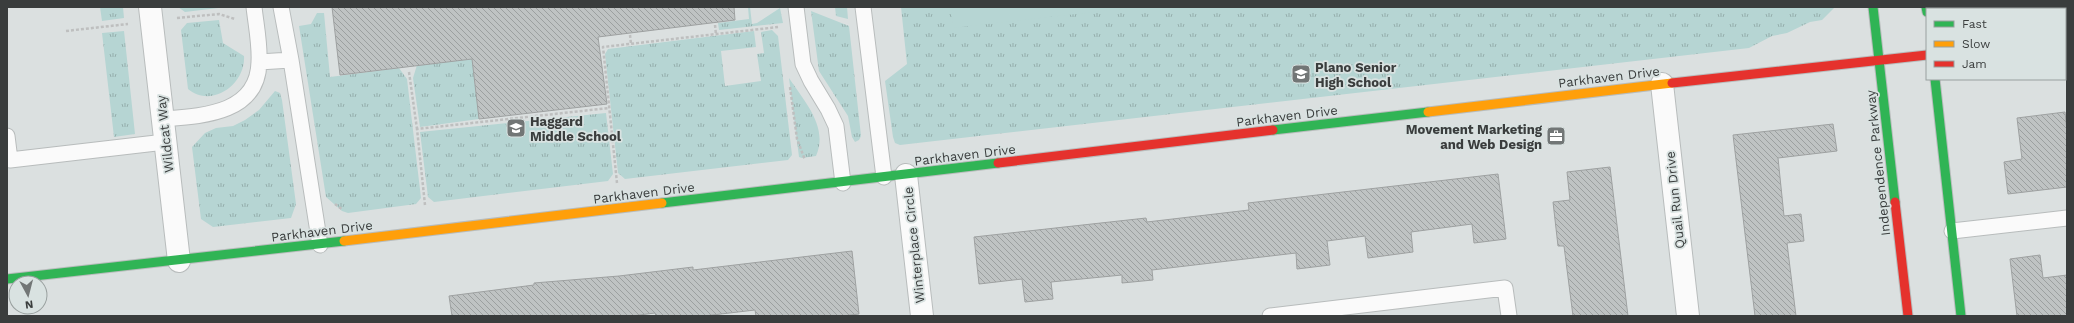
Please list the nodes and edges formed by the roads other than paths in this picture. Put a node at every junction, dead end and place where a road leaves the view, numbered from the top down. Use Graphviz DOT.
graph roads {
  1 [pos="150,7"];
  2 [pos="254,7"];
  3 [pos="281,7"];
  4 [pos="796,7"];
  5 [pos="863,7"];
  6 [pos="1873,7"];
  7 [pos="1926,55"];
  8 [pos="291,60"];
  9 [pos="1879,60"];
  10 [pos="259,62"];
  11 [pos="1935,80"];
  12 [pos="1662,84"];
  13 [pos="163,119"];
  14 [pos="7,136"];
  15 [pos="165,142"];
  16 [pos="906,175"];
  17 [pos="884,178"];
  18 [pos="843,182"];
  19 [pos="2067,218"];
  20 [pos="1952,231"];
  21 [pos="320,245"];
  22 [pos="179,261"];
  23 [pos="7,279"];
  24 [pos="922,316"];
  25 [pos="1270,316"];
  26 [pos="1509,316"];
  27 [pos="1688,316"];
  28 [pos="1908,316"];
  29 [pos="1961,316"];
  1 -- 13 [label="street, Wildcat Way"];
  2 -- 10 [label="lane"];
  3 -- 8 [label="lane"];
  4 -- 18 [label="lane"];
  5 -- 17 [label="lane"];
  6 -- 9 [label="street, Independence Parkway"];
  7 -- 9 [label="street, Parkhaven Drive"];
  8 -- 10 [label="lane"];
  8 -- 21 [label="lane"];
  9 -- 12 [label="street, Parkhaven Drive"];
  9 -- 28 [label="street, Independence Parkway"];
  10 -- 13 [label="lane"];
  11 -- 20 [label="street"];
  12 -- 16 [label="street, Parkhaven Drive"];
  12 -- 27 [label="street, Quail Run Drive"];
  13 -- 15 [label="street, Wildcat Way"];
  14 -- 15 [label="lane"];
  15 -- 22 [label="street, Wildcat Way"];
  16 -- 17 [label="street, Parkhaven Drive"];
  16 -- 24 [label="street, Winterplace Circle"];
  17 -- 18 [label="street, Parkhaven Drive"];
  18 -- 21 [label="street, Parkhaven Drive"];
  19 -- 20 [label="lane"];
  20 -- 29 [label="street"];
  21 -- 22 [label="street, Parkhaven Drive"];
  22 -- 23 [label="street, Parkhaven Drive"];
  25 -- 26 [label="lane"];
}
